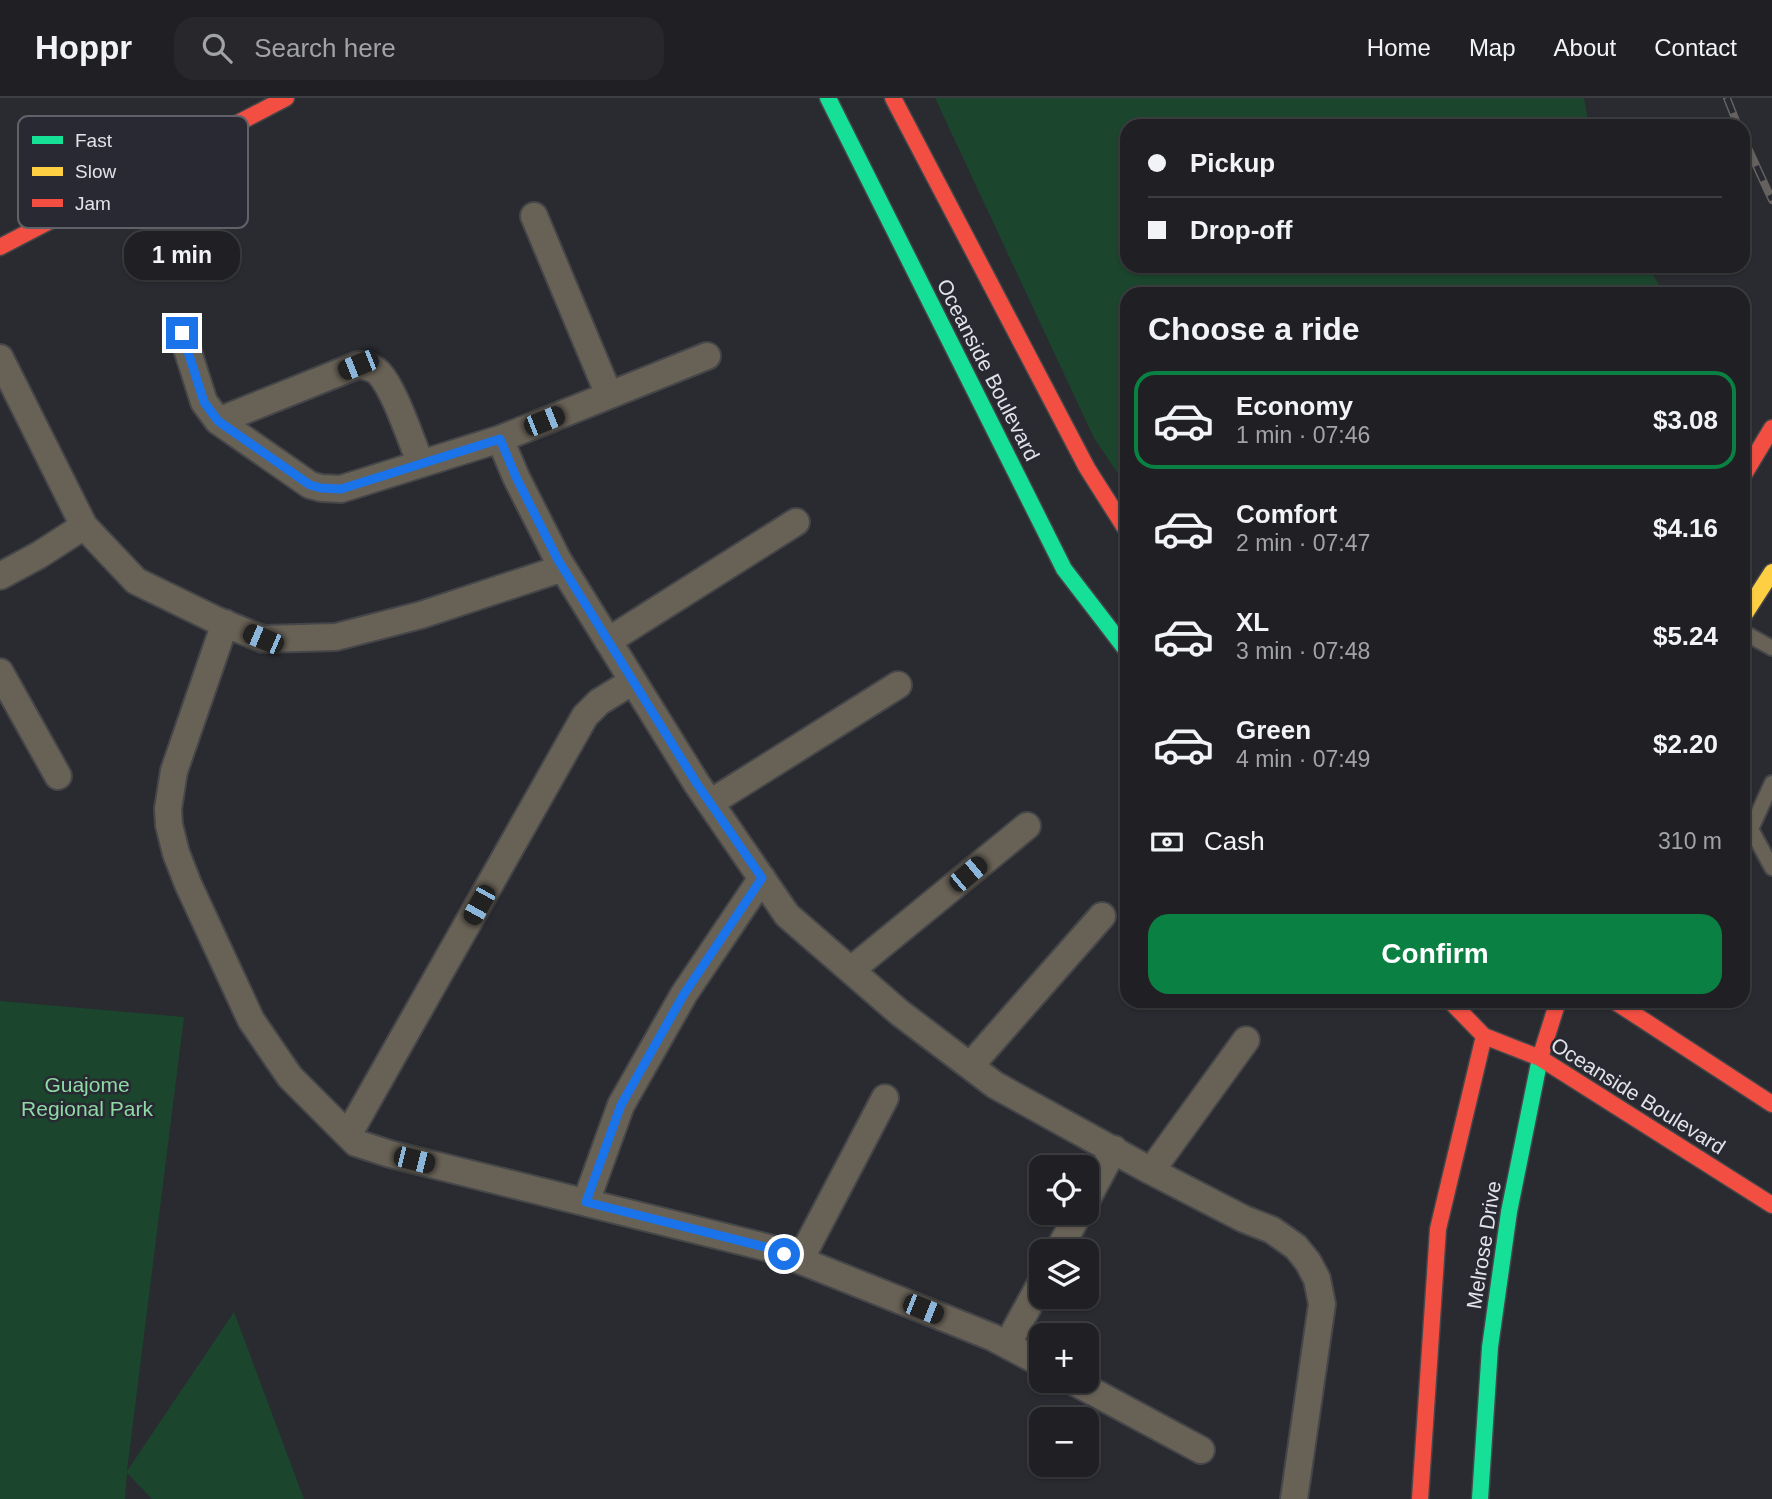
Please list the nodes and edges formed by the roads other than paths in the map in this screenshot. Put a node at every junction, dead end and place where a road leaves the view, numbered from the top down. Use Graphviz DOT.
graph roads {
  1 [pos="286,98"];
  2 [pos="828,98"];
  3 [pos="893,98"];
  4 [pos="248,118"];
  5 [pos="534,216"];
  6 [pos="36,228"];
  7 [pos="0,247"];
  8 [pos="182,333"];
  9 [pos="707,356"];
  10 [pos="0,358"];
  11 [pos="609,395"];
  12 [pos="218,421"];
  13 [pos="1772,428"];
  14 [pos="500,439"];
  15 [pos="421,464"];
  16 [pos="1750,464"];
  17 [pos="1120,520"];
  18 [pos="796,522"];
  19 [pos="84,526"];
  20 [pos="563,568"];
  21 [pos="1772,572"];
  22 [pos="0,576"];
  23 [pos="1750,606"];
  24 [pos="225,623"];
  25 [pos="1750,636"];
  26 [pos="608,641"];
  27 [pos="1120,642"];
  28 [pos="1772,648"];
  29 [pos="0,672"];
  30 [pos="633,681"];
  31 [pos="898,685"];
  32 [pos="58,776"];
  33 [pos="1772,783"];
  34 [pos="710,803"];
  35 [pos="1027,826"];
  36 [pos="1772,868"];
  37 [pos="762,878"];
  38 [pos="1102,916"];
  39 [pos="851,970"];
  40 [pos="1457,1008"];
  41 [pos="1556,1008"];
  42 [pos="1625,1008"];
  43 [pos="1487,1013"];
  44 [pos="1484,1036"];
  45 [pos="1246,1040"];
  46 [pos="1540,1058"];
  47 [pos="971,1066"];
  48 [pos="885,1098"];
  49 [pos="1772,1104"];
  50 [pos="348,1135"];
  51 [pos="1114,1149"];
  52 [pos="1151,1171"];
  53 [pos="1099,1177"];
  54 [pos="586,1202"];
  55 [pos="1772,1205"];
  56 [pos="800,1260"];
  57 [pos="1029,1305"];
  58 [pos="1007,1345"];
  59 [pos="1029,1357"];
  60 [pos="1095,1393"];
  61 [pos="1201,1450"];
  62 [pos="1294,1499"];
  63 [pos="1420,1499"];
  64 [pos="1480,1499"];
  1 -- 4 [label="main road"];
  2 -- 27 [label="main road, Oceanside Boulevard"];
  3 -- 17 [label="main road, Oceanside Boulevard"];
  5 -- 11 [label="street"];
  6 -- 7 [label="main road"];
  8 -- 12 [label="street"];
  9 -- 11 [label="street"];
  10 -- 19 [label="street"];
  11 -- 14 [label="street"];
  12 -- 15 [label="street"];
  12 -- 15 [label="street"];
  13 -- 16 [label="main road"];
  14 -- 15 [label="street"];
  14 -- 20 [label="street"];
  18 -- 26 [label="street"];
  19 -- 22 [label="street"];
  19 -- 24 [label="street"];
  20 -- 24 [label="street"];
  20 -- 26 [label="street"];
  21 -- 23 [label="main road"];
  24 -- 50 [label="street"];
  25 -- 28 [label="lane"];
  26 -- 30 [label="street"];
  29 -- 32 [label="street"];
  30 -- 34 [label="street"];
  30 -- 50 [label="street"];
  31 -- 34 [label="street"];
  33 -- 36 [label="lane"];
  34 -- 37 [label="street"];
  35 -- 39 [label="street"];
  37 -- 39 [label="street"];
  37 -- 54 [label="street"];
  38 -- 47 [label="street"];
  39 -- 47 [label="street"];
  40 -- 44 [label="main road, Oceanside Boulevard"];
  41 -- 46 [label="main road, Melrose Drive"];
  42 -- 49 [label="main road"];
  43 -- 44 [label="main road, Melrose Drive"];
  44 -- 46 [label="main road, Oceanside Boulevard"];
  44 -- 63 [label="main road, Melrose Drive"];
  45 -- 52 [label="street"];
  46 -- 55 [label="main road, Oceanside Boulevard"];
  46 -- 64 [label="main road, Melrose Drive"];
  47 -- 51 [label="street"];
  48 -- 56 [label="street"];
  50 -- 54 [label="street"];
  51 -- 52 [label="street"];
  51 -- 53 [label="street"];
  52 -- 62 [label="street"];
  54 -- 56 [label="street"];
  56 -- 58 [label="street"];
  57 -- 58 [label="street"];
  58 -- 59 [label="street"];
  60 -- 61 [label="street"];
}
